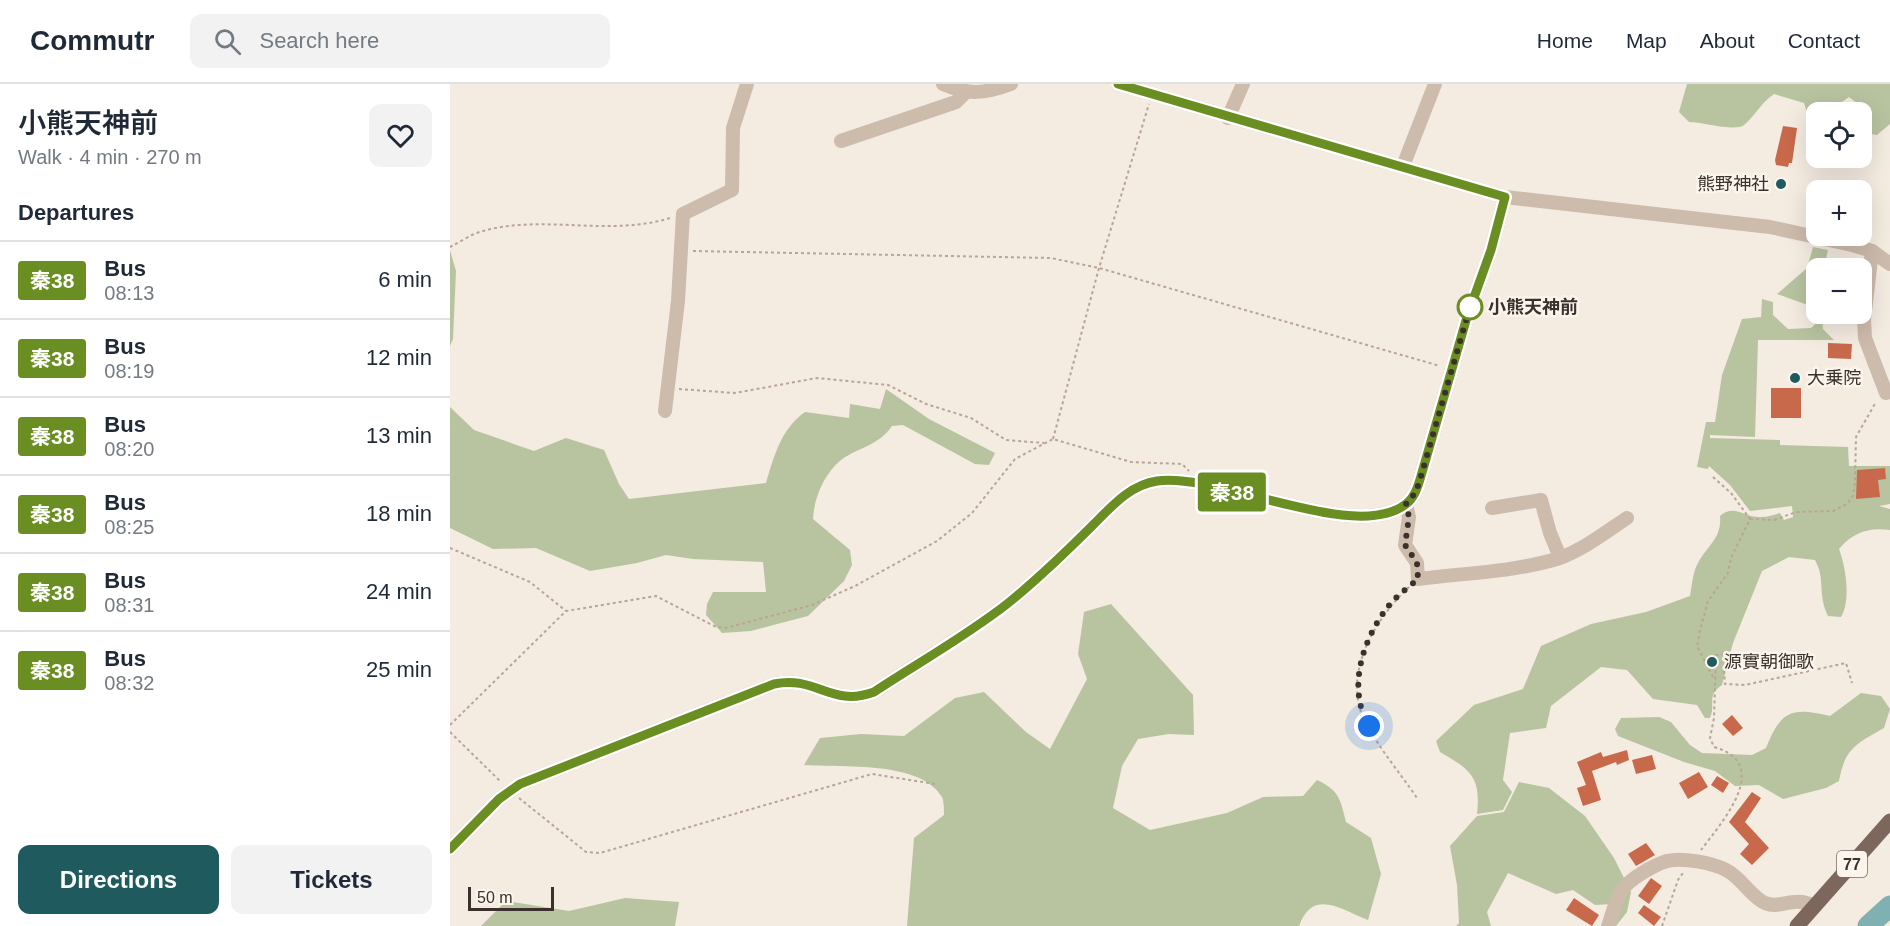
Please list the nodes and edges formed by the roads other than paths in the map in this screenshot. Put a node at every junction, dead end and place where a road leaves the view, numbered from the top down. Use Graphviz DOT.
graph roads {
  1 [pos="747,84"];
  2 [pos="943,84"];
  3 [pos="1011,84"];
  4 [pos="1118,84"];
  5 [pos="1243,84"];
  6 [pos="1435,84"];
  7 [pos="965,93"];
  8 [pos="1228,118"];
  9 [pos="841,141"];
  10 [pos="1403,165"];
  11 [pos="1505,197"];
  12 [pos="1872,251"];
  13 [pos="1890,264"];
  14 [pos="1888,392"];
  15 [pos="664,411"];
  16 [pos="1406,504"];
  17 [pos="1492,508"];
  18 [pos="1627,518"];
  19 [pos="1560,557"];
  20 [pos="1890,821"];
  21 [pos="450,849"];
  22 [pos="1814,906"];
  23 [pos="1608,926"];
  24 [pos="1797,926"];
  1 -- 15 [label="street"];
  2 -- 7 [label="street"];
  3 -- 7 [label="street"];
  4 -- 8 [label="street"];
  5 -- 8 [label="street"];
  6 -- 10 [label="street"];
  7 -- 9 [label="street"];
  8 -- 10 [label="street"];
  10 -- 11 [label="street"];
  11 -- 12 [label="street"];
  11 -- 16 [label="street"];
  12 -- 13 [label="street"];
  12 -- 14 [label="street"];
  16 -- 19 [label="street"];
  16 -- 21 [label="street"];
  17 -- 19 [label="street"];
  18 -- 19 [label="street"];
  20 -- 22 [label="main road, 77"];
  22 -- 23 [label="street"];
  22 -- 24 [label="main road, 77"];
}
